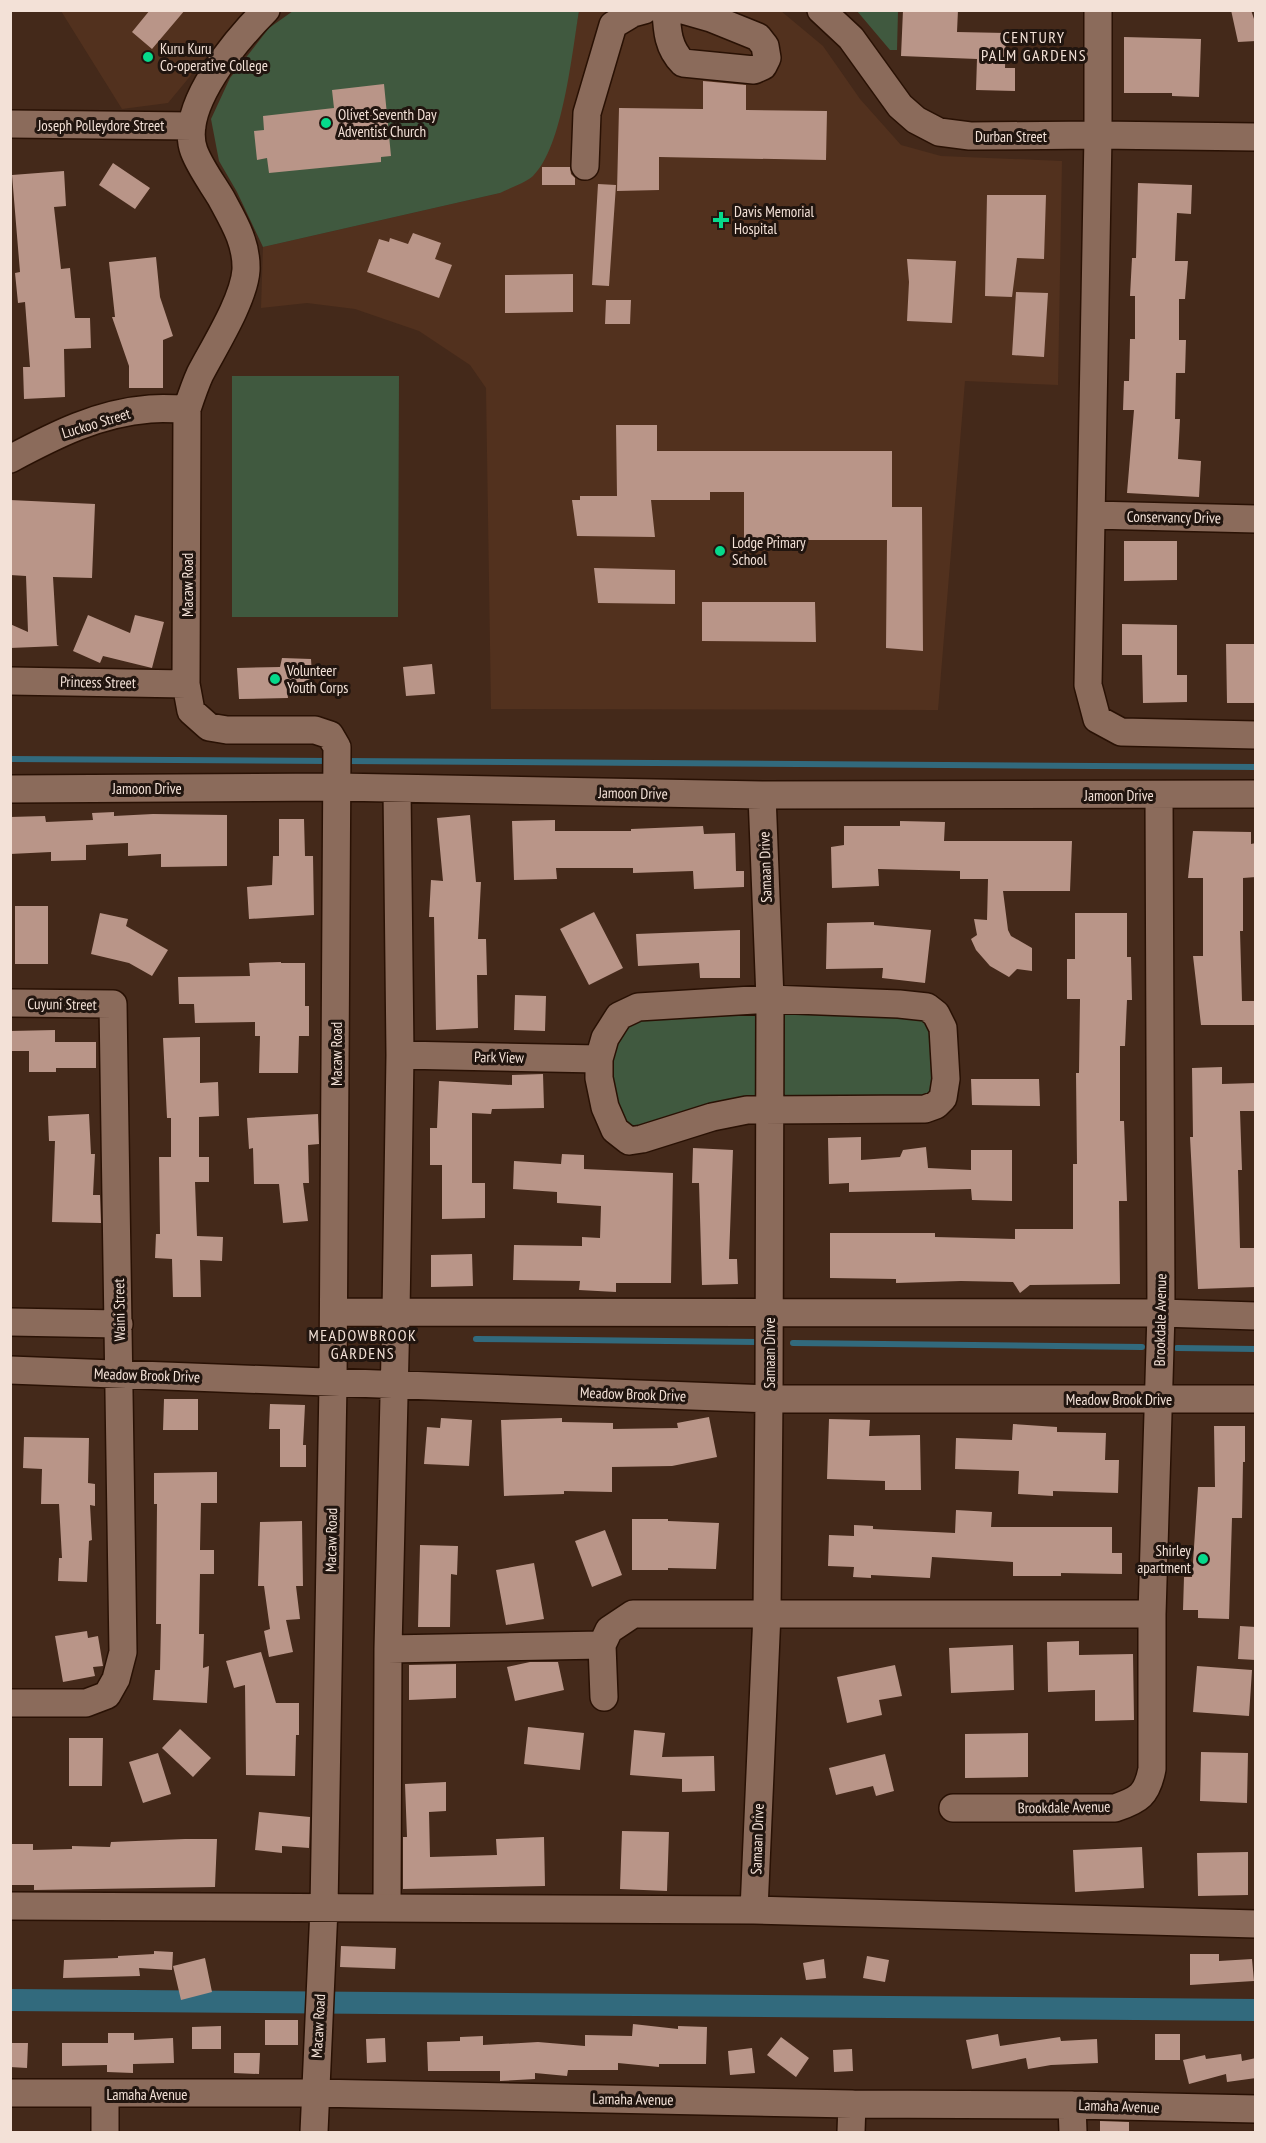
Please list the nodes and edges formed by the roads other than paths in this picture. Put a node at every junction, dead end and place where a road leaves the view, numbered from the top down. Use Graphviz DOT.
graph roads {
  1 [pos="266,10"];
  2 [pos="644,10"];
  3 [pos="666,10"];
  4 [pos="683,10"];
  5 [pos="821,10"];
  6 [pos="1098,10"];
  7 [pos="10,124"];
  8 [pos="192,126"];
  9 [pos="1098,135"];
  10 [pos="1256,137"];
  11 [pos="585,166"];
  12 [pos="187,409"];
  13 [pos="10,459"];
  14 [pos="1092,515"];
  15 [pos="1256,519"];
  16 [pos="10,681"];
  17 [pos="186,684"];
  18 [pos="1256,735"];
  19 [pos="337,768"];
  20 [pos="10,789"];
  21 [pos="396,789"];
  22 [pos="1256,794"];
  23 [pos="762,795"];
  24 [pos="1159,795"];
  25 [pos="770,999"];
  26 [pos="10,1003"];
  27 [pos="114,1004"];
  28 [pos="400,1055"];
  29 [pos="599,1059"];
  30 [pos="770,1110"];
  31 [pos="334,1312"];
  32 [pos="396,1313"];
  33 [pos="1161,1313"];
  34 [pos="769,1314"];
  35 [pos="1256,1316"];
  36 [pos="10,1322"];
  37 [pos="119,1324"];
  38 [pos="10,1370"];
  39 [pos="119,1373"];
  40 [pos="333,1383"];
  41 [pos="394,1386"];
  42 [pos="769,1399"];
  43 [pos="1158,1399"];
  44 [pos="1256,1399"];
  45 [pos="767,1613"];
  46 [pos="1152,1614"];
  47 [pos="602,1645"];
  48 [pos="388,1648"];
  49 [pos="604,1697"];
  50 [pos="10,1702"];
  51 [pos="953,1808"];
  52 [pos="10,1906"];
  53 [pos="387,1907"];
  54 [pos="324,1908"];
  55 [pos="754,1910"];
  56 [pos="1256,1924"];
  57 [pos="315,2092"];
  58 [pos="10,2093"];
  59 [pos="105,2094"];
  60 [pos="852,2104"];
  61 [pos="1072,2104"];
  62 [pos="1247,2117"];
  63 [pos="105,2133"];
  64 [pos="314,2133"];
  65 [pos="851,2133"];
  66 [pos="1073,2133"];
  1 -- 8 [label="street"];
  2 -- 11 [label="street"];
  3 -- 4 [label="street"];
  5 -- 9 [label="street, Durban Street"];
  6 -- 9 [label="street"];
  7 -- 8 [label="street, Joseph Polleydore Street"];
  8 -- 12 [label="street, Macaw Road"];
  9 -- 10 [label="street, Durban Street"];
  9 -- 14 [label="street"];
  12 -- 13 [label="street, Luckoo Street"];
  12 -- 17 [label="street, Macaw Road"];
  14 -- 15 [label="street, Conservancy Drive"];
  14 -- 18 [label="street"];
  16 -- 17 [label="street, Princess Street"];
  17 -- 19 [label="street, Macaw Road"];
  19 -- 20 [label="street, Jamoon Drive"];
  19 -- 21 [label="street, Jamoon Drive"];
  19 -- 31 [label="street, Macaw Road"];
  21 -- 23 [label="street, Jamoon Drive"];
  21 -- 28 [label="street"];
  22 -- 24 [label="street, Jamoon Drive"];
  23 -- 24 [label="street, Jamoon Drive"];
  23 -- 25 [label="street, Samaan Drive"];
  24 -- 33 [label="street, Brookdale Avenue"];
  25 -- 29 [label="street"];
  25 -- 30 [label="street, Samaan Drive"];
  25 -- 30 [label="street"];
  26 -- 27 [label="street, Cuyuni Street"];
  27 -- 37 [label="street, Waini Street"];
  28 -- 29 [label="street, Park View"];
  28 -- 32 [label="street"];
  29 -- 30 [label="street"];
  30 -- 34 [label="street, Samaan Drive"];
  31 -- 32 [label="street"];
  31 -- 40 [label="street, Macaw Road"];
  32 -- 34 [label="street"];
  32 -- 41 [label="street"];
  33 -- 34 [label="street"];
  33 -- 35 [label="street"];
  33 -- 43 [label="street, Brookdale Avenue"];
  34 -- 42 [label="street, Samaan Drive"];
  36 -- 37 [label="street"];
  37 -- 39 [label="street, Waini Street"];
  38 -- 39 [label="street, Meadow Brook Drive"];
  39 -- 40 [label="street, Meadow Brook Drive"];
  39 -- 50 [label="street, Waini Street"];
  40 -- 41 [label="street, Meadow Brook Drive"];
  40 -- 54 [label="street, Macaw Road"];
  41 -- 42 [label="street, Meadow Brook Drive"];
  41 -- 48 [label="street"];
  42 -- 43 [label="street, Meadow Brook Drive"];
  42 -- 45 [label="street, Samaan Drive"];
  43 -- 44 [label="street, Meadow Brook Drive"];
  43 -- 46 [label="street, Brookdale Avenue"];
  45 -- 46 [label="street"];
  45 -- 47 [label="street"];
  45 -- 55 [label="street, Samaan Drive"];
  46 -- 51 [label="street, Brookdale Avenue"];
  47 -- 48 [label="street"];
  47 -- 49 [label="street"];
  48 -- 53 [label="street"];
  52 -- 54 [label="street"];
  53 -- 54 [label="street"];
  53 -- 55 [label="street"];
  54 -- 57 [label="street, Macaw Road"];
  55 -- 56 [label="street"];
  57 -- 59 [label="street, Lamaha Avenue"];
  57 -- 60 [label="street, Lamaha Avenue"];
  57 -- 64 [label="street, Macaw Road"];
  58 -- 59 [label="street, Lamaha Avenue"];
  59 -- 63 [label="street"];
  60 -- 61 [label="street, Lamaha Avenue"];
  60 -- 65 [label="street"];
  61 -- 62 [label="street, Lamaha Avenue"];
  61 -- 66 [label="street"];
}
